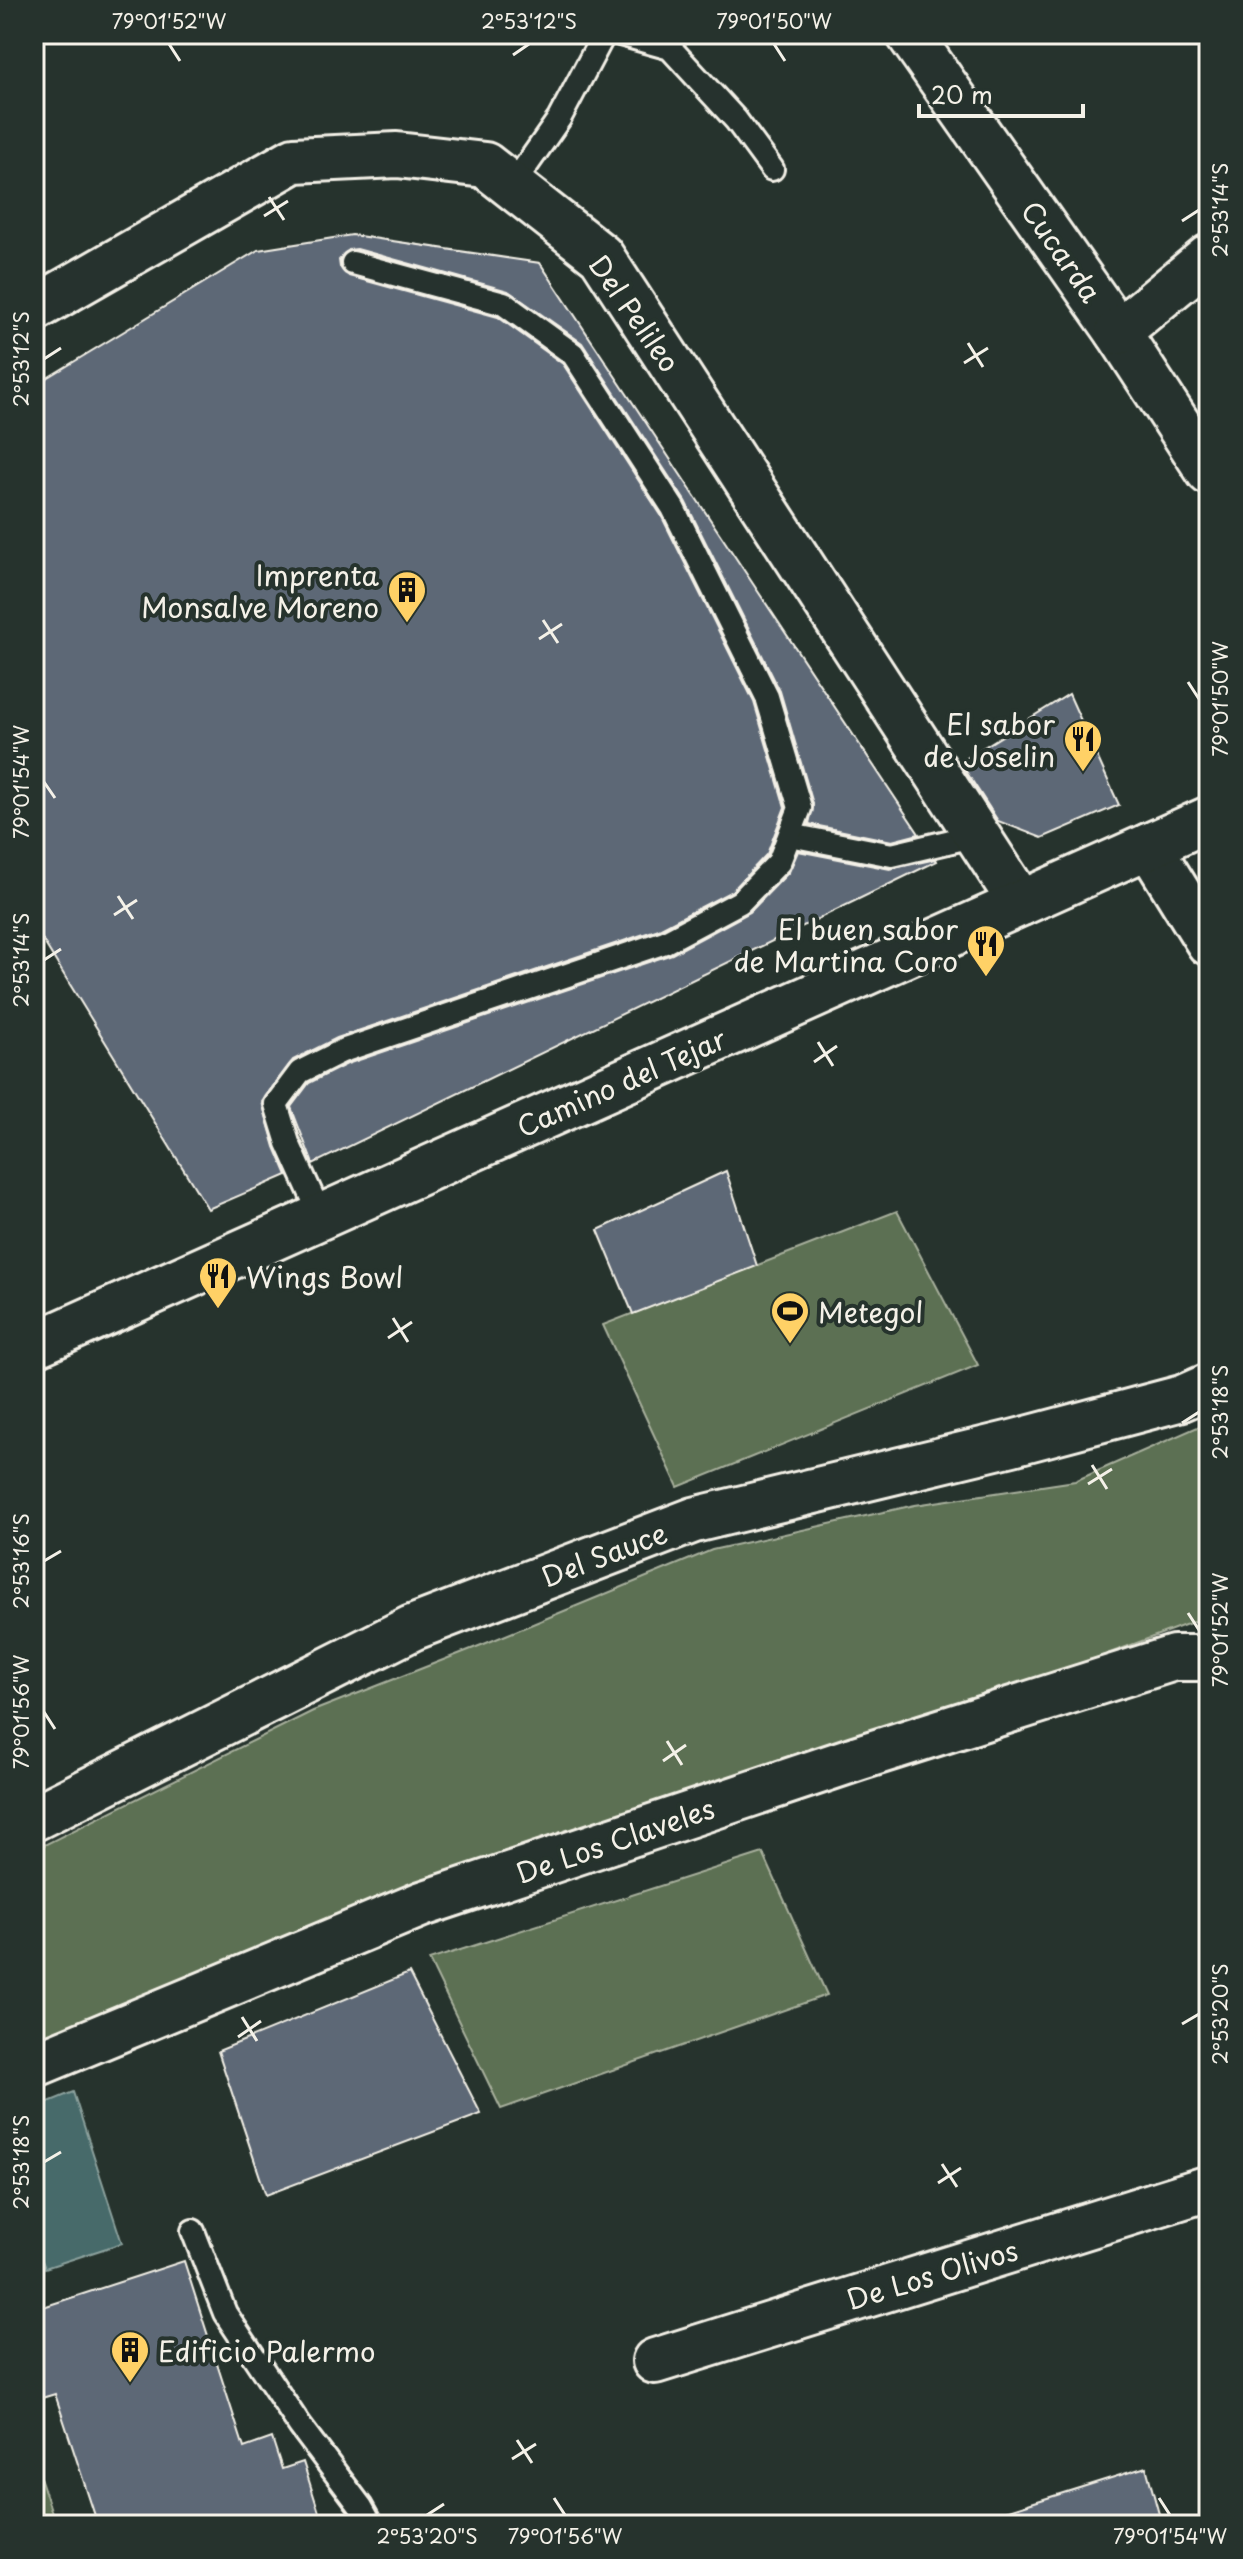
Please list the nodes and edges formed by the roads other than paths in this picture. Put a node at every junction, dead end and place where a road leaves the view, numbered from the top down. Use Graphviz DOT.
graph roads {
  1 [pos="604,34"];
  2 [pos="620,34"];
  3 [pos="909,34"];
  4 [pos="772,169"];
  5 [pos="512,186"];
  6 [pos="1209,257"];
  7 [pos="353,263"];
  8 [pos="34,309"];
  9 [pos="1118,332"];
  10 [pos="1209,472"];
  11 [pos="1209,819"];
  12 [pos="790,835"];
  13 [pos="977,835"];
  14 [pos="1149,846"];
  15 [pos="1021,903"];
  16 [pos="1209,943"];
  17 [pos="321,1216"];
  18 [pos="34,1345"];
  19 [pos="1209,1386"];
  20 [pos="1209,1658"];
  21 [pos="34,1818"];
  22 [pos="34,2065"];
  23 [pos="1209,2188"];
  24 [pos="193,2231"];
  25 [pos="655,2361"];
  26 [pos="371,2525"];
  1 -- 5 [label="lane"];
  2 -- 4 [label="lane"];
  3 -- 9 [label="street, Cucarda"];
  5 -- 8 [label="street, Del Pelileo"];
  5 -- 13 [label="street, Del Pelileo"];
  6 -- 9 [label="street"];
  7 -- 12 [label="lane"];
  9 -- 10 [label="street, Cucarda"];
  11 -- 14 [label="street, Camino del Tejar"];
  12 -- 13 [label="lane"];
  12 -- 17 [label="lane"];
  13 -- 15 [label="street, Del Pelileo"];
  14 -- 15 [label="street, Camino del Tejar"];
  14 -- 16 [label="street"];
  15 -- 17 [label="street, Camino del Tejar"];
  17 -- 18 [label="street, Camino del Tejar"];
  19 -- 21 [label="street, Del Sauce"];
  20 -- 22 [label="street, De Los Claveles"];
  23 -- 25 [label="street, De Los Olivos"];
  24 -- 26 [label="lane"];
}
